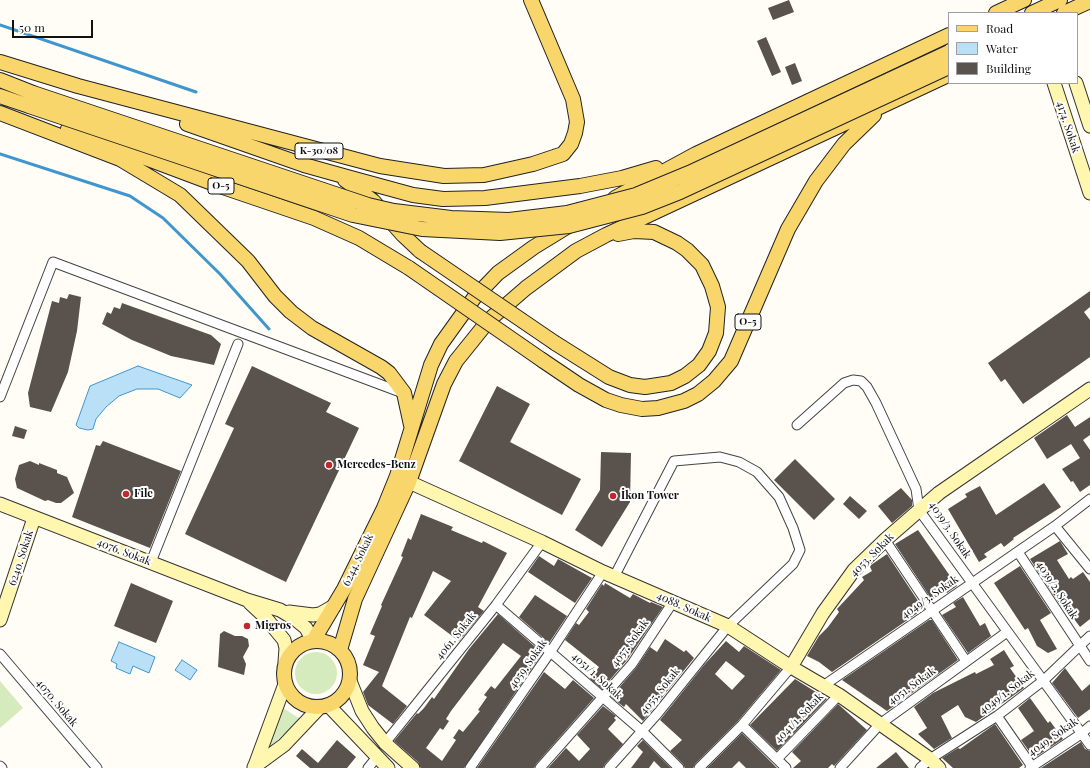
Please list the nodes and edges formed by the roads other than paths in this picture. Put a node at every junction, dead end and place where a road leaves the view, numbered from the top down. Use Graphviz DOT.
graph roads {
  1 [pos="531,0"];
  2 [pos="1024,0"];
  3 [pos="1060,0"];
  4 [pos="1090,1"];
  5 [pos="1090,8"];
  6 [pos="998,12"];
  7 [pos="1034,12"];
  8 [pos="1066,12"];
  9 [pos="1078,14"];
  10 [pos="948,35"];
  11 [pos="948,52"];
  12 [pos="0,62"];
  13 [pos="948,67"];
  14 [pos="948,74"];
  15 [pos="0,80"];
  16 [pos="1054,84"];
  17 [pos="1076,84"];
  18 [pos="78,86"];
  19 [pos="0,96"];
  20 [pos="31,100"];
  21 [pos="886,105"];
  22 [pos="0,113"];
  23 [pos="24,121"];
  24 [pos="1090,126"];
  25 [pos="696,154"];
  26 [pos="335,174"];
  27 [pos="1090,193"];
  28 [pos="606,235"];
  29 [pos="238,344"];
  30 [pos="1090,389"];
  31 [pos="404,393"];
  32 [pos="0,397"];
  33 [pos="797,425"];
  34 [pos="411,432"];
  35 [pos="403,479"];
  36 [pos="1090,499"];
  37 [pos="0,504"];
  38 [pos="919,510"];
  39 [pos="34,518"];
  40 [pos="1055,526"];
  41 [pos="885,540"];
  42 [pos="542,542"];
  43 [pos="1018,552"];
  44 [pos="150,562"];
  45 [pos="1090,569"];
  46 [pos="608,574"];
  47 [pos="971,583"];
  48 [pos="247,600"];
  49 [pos="673,602"];
  50 [pos="496,605"];
  51 [pos="334,606"];
  52 [pos="280,610"];
  53 [pos="932,611"];
  54 [pos="0,620"];
  55 [pos="728,626"];
  56 [pos="1008,632"];
  57 [pos="1090,636"];
  58 [pos="313,641"];
  59 [pos="1079,646"];
  60 [pos="340,650"];
  61 [pos="552,651"];
  62 [pos="0,654"];
  63 [pos="966,661"];
  64 [pos="1090,661"];
  65 [pos="285,662"];
  66 [pos="790,667"];
  67 [pos="1044,680"];
  68 [pos="350,681"];
  69 [pos="285,684"];
  70 [pos="822,686"];
  71 [pos="839,695"];
  72 [pos="603,697"];
  73 [pos="324,707"];
  74 [pos="997,716"];
  75 [pos="880,724"];
  76 [pos="742,725"];
  77 [pos="1090,726"];
  78 [pos="642,731"];
  79 [pos="1081,734"];
  80 [pos="385,743"];
  81 [pos="1090,745"];
  82 [pos="377,757"];
  83 [pos="777,759"];
  84 [pos="935,764"];
  85 [pos="0,766"];
  86 [pos="254,767"];
  87 [pos="2,768"];
  88 [pos="97,768"];
  89 [pos="368,768"];
  90 [pos="388,768"];
  91 [pos="413,768"];
  92 [pos="470,768"];
  93 [pos="540,768"];
  94 [pos="609,768"];
  95 [pos="679,768"];
  96 [pos="699,768"];
  97 [pos="786,768"];
  98 [pos="840,768"];
  99 [pos="920,768"];
  100 [pos="1032,768"];
  1 -- 18 [label="main road, K-30/08"];
  2 -- 6 [label="main road"];
  3 -- 7 [label="main road"];
  4 -- 8 [label="main road"];
  5 -- 9 [label="main road"];
  10 -- 25 [label="main road"];
  11 -- 20 [label="main road, bridge"];
  12 -- 18 [label="main road, K-30/08"];
  13 -- 20 [label="main road, bridge"];
  14 -- 21 [label="main road"];
  15 -- 20 [label="main road"];
  16 -- 27 [label="street, 4174. Sokak"];
  17 -- 24 [label="street, 4174. Sokak"];
  18 -- 26 [label="main road"];
  19 -- 20 [label="main road"];
  21 -- 23 [label="main road, O-5, bridge"];
  21 -- 28 [label="main road"];
  22 -- 23 [label="main road"];
  23 -- 31 [label="main road"];
  25 -- 26 [label="main road"];
  25 -- 34 [label="main road"];
  26 -- 28 [label="main road, O-5, bridge"];
  28 -- 35 [label="main road"];
  29 -- 44 [label="street"];
  30 -- 38 [label="street, 4053. Sokak"];
  31 -- 32 [label="street"];
  31 -- 34 [label="main road"];
  33 -- 38 [label="street, 4039/3. Sokak"];
  34 -- 35 [label="main road"];
  35 -- 42 [label="street, 4088. Sokak"];
  35 -- 51 [label="main road, 6244. Sokak"];
  35 -- 60 [label="main road, 6244. Sokak"];
  36 -- 40 [label="street, 4049/3. Sokak"];
  37 -- 39 [label="street, 4076. Sokak"];
  38 -- 41 [label="street, 4053. Sokak"];
  38 -- 47 [label="street, 4039/3. Sokak"];
  39 -- 44 [label="street, 4076. Sokak"];
  39 -- 54 [label="street, 6240. Sokak"];
  40 -- 43 [label="street, 4049/3. Sokak"];
  40 -- 45 [label="street"];
  41 -- 53 [label="street"];
  41 -- 66 [label="street, 4053. Sokak"];
  42 -- 46 [label="street, 4088. Sokak"];
  42 -- 50 [label="street, 4061. Sokak"];
  43 -- 47 [label="street, 4049/3. Sokak"];
  43 -- 59 [label="street, 4039/2. Sokak"];
  44 -- 48 [label="street, 4076. Sokak"];
  46 -- 49 [label="street, 4088. Sokak"];
  46 -- 55 [label="street, 4059. Sokak"];
  46 -- 61 [label="street, 4059. Sokak"];
  47 -- 53 [label="street, 4049/3. Sokak"];
  47 -- 56 [label="street, 4039/3. Sokak"];
  48 -- 52 [label="street, 4076. Sokak"];
  48 -- 65 [label="street, 4076. Sokak"];
  49 -- 55 [label="street, 4088. Sokak"];
  49 -- 72 [label="street, 4057. Sokak"];
  50 -- 61 [label="street, 4051/1. Sokak"];
  50 -- 80 [label="street, 4061. Sokak"];
  51 -- 52 [label="street"];
  51 -- 58 [label="main road, 6244. Sokak"];
  52 -- 58 [label="street, 4076. Sokak"];
  53 -- 63 [label="street"];
  53 -- 70 [label="street, 4049/3. Sokak"];
  55 -- 66 [label="street, 4088. Sokak"];
  55 -- 78 [label="street, 4055. Sokak"];
  56 -- 63 [label="street, 4051. Sokak"];
  56 -- 67 [label="street, 4039/3. Sokak"];
  57 -- 59 [label="street, 4049/1. Sokak"];
  58 -- 60 [label="main road"];
  58 -- 65 [label="main road"];
  59 -- 64 [label="street, 4039/2. Sokak"];
  59 -- 67 [label="street, 4049/1. Sokak"];
  60 -- 68 [label="main road"];
  61 -- 72 [label="street, 4051/1. Sokak"];
  61 -- 92 [label="street, 4059. Sokak"];
  62 -- 88 [label="street, 4070. Sokak"];
  63 -- 75 [label="street, 4051. Sokak"];
  65 -- 69 [label="main road"];
  66 -- 70 [label="street, 4088. Sokak"];
  66 -- 76 [label="street, 4053. Sokak"];
  67 -- 74 [label="street, 4049/1. Sokak"];
  67 -- 79 [label="street, 4039/3. Sokak"];
  68 -- 73 [label="main road"];
  68 -- 80 [label="street"];
  69 -- 73 [label="main road"];
  69 -- 86 [label="street"];
  70 -- 71 [label="street, 4088. Sokak"];
  71 -- 75 [label="street, 4088. Sokak"];
  71 -- 83 [label="street, 4041/1. Sokak"];
  72 -- 78 [label="street, 4051/1. Sokak"];
  72 -- 93 [label="street, 4057. Sokak"];
  73 -- 82 [label="street"];
  73 -- 86 [label="street"];
  74 -- 84 [label="street, 4049/1. Sokak"];
  74 -- 100 [label="street"];
  75 -- 84 [label="street, 4088. Sokak"];
  75 -- 98 [label="street, 4051. Sokak"];
  76 -- 83 [label="street"];
  76 -- 96 [label="street, 4053. Sokak"];
  77 -- 79 [label="street, 4049. Sokak"];
  78 -- 94 [label="street, 4055. Sokak"];
  78 -- 95 [label="street, 4051/1. Sokak"];
  79 -- 81 [label="street, 4039/3. Sokak"];
  79 -- 100 [label="street, 4049. Sokak"];
  80 -- 91 [label="street"];
  82 -- 89 [label="street"];
  82 -- 90 [label="street"];
  83 -- 97 [label="street"];
  84 -- 99 [label="street, 4049/1. Sokak"];
  85 -- 87 [label="street"];
}
